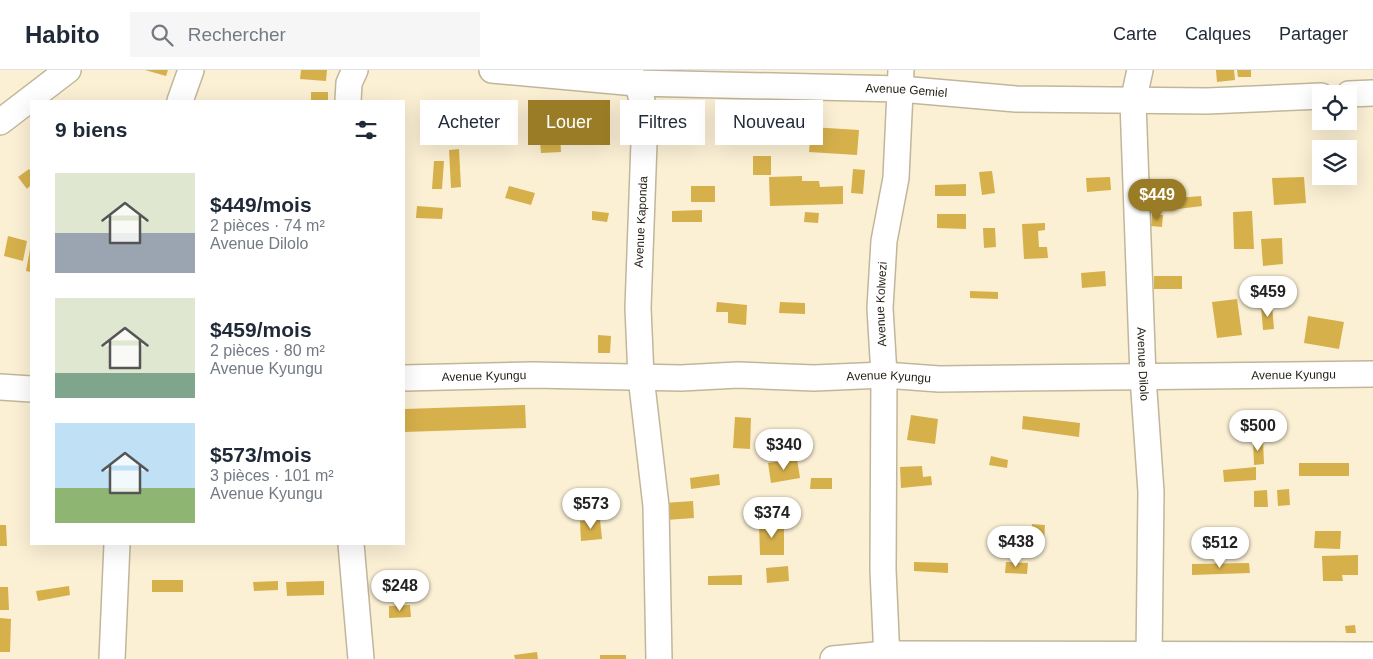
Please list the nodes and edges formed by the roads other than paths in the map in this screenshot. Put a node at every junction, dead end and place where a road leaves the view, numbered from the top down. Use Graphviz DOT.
graph roads {
  1 [pos="68,70"];
  2 [pos="191,70"];
  3 [pos="355,70"];
  4 [pos="492,70"];
  5 [pos="1140,70"];
  6 [pos="632,76"];
  7 [pos="900,79"];
  8 [pos="1373,93"];
  9 [pos="1357,94"];
  10 [pos="1312,96"];
  11 [pos="180,100"];
  12 [pos="348,100"];
  13 [pos="1133,102"];
  14 [pos="0,122"];
  15 [pos="1373,374"];
  16 [pos="884,375"];
  17 [pos="641,377"];
  18 [pos="1143,377"];
  19 [pos="405,378"];
  20 [pos="0,387"];
  21 [pos="30,389"];
  22 [pos="117,545"];
  23 [pos="351,545"];
  24 [pos="1373,655"];
  25 [pos="1149,656"];
  26 [pos="887,657"];
  27 [pos="112,659"];
  28 [pos="361,659"];
  29 [pos="659,659"];
  30 [pos="833,659"];
  1 -- 14 [label="street"];
  2 -- 11 [label="street"];
  3 -- 12 [label="street"];
  4 -- 6 [label="street, Avenue Gemiel"];
  5 -- 13 [label="street, Avenue Dilolo"];
  6 -- 7 [label="street, Avenue Gemiel"];
  6 -- 17 [label="street, Avenue Kaponda"];
  7 -- 13 [label="street, Avenue Gemiel"];
  7 -- 16 [label="street, Avenue Kolwezi"];
  8 -- 9 [label="street"];
  10 -- 13 [label="street, Avenue Gemiel"];
  13 -- 18 [label="street, Avenue Dilolo"];
  15 -- 18 [label="street, Avenue Kyungu"];
  16 -- 17 [label="street, Avenue Kyungu"];
  16 -- 18 [label="street, Avenue Kyungu"];
  16 -- 26 [label="street, Avenue Kolwezi"];
  17 -- 19 [label="street, Avenue Kyungu"];
  17 -- 29 [label="street, Avenue Kaponda"];
  18 -- 25 [label="street, Avenue Dilolo"];
  20 -- 21 [label="street"];
  22 -- 27 [label="street"];
  23 -- 28 [label="street"];
  24 -- 25 [label="street"];
  25 -- 26 [label="street"];
  26 -- 30 [label="street"];
}
